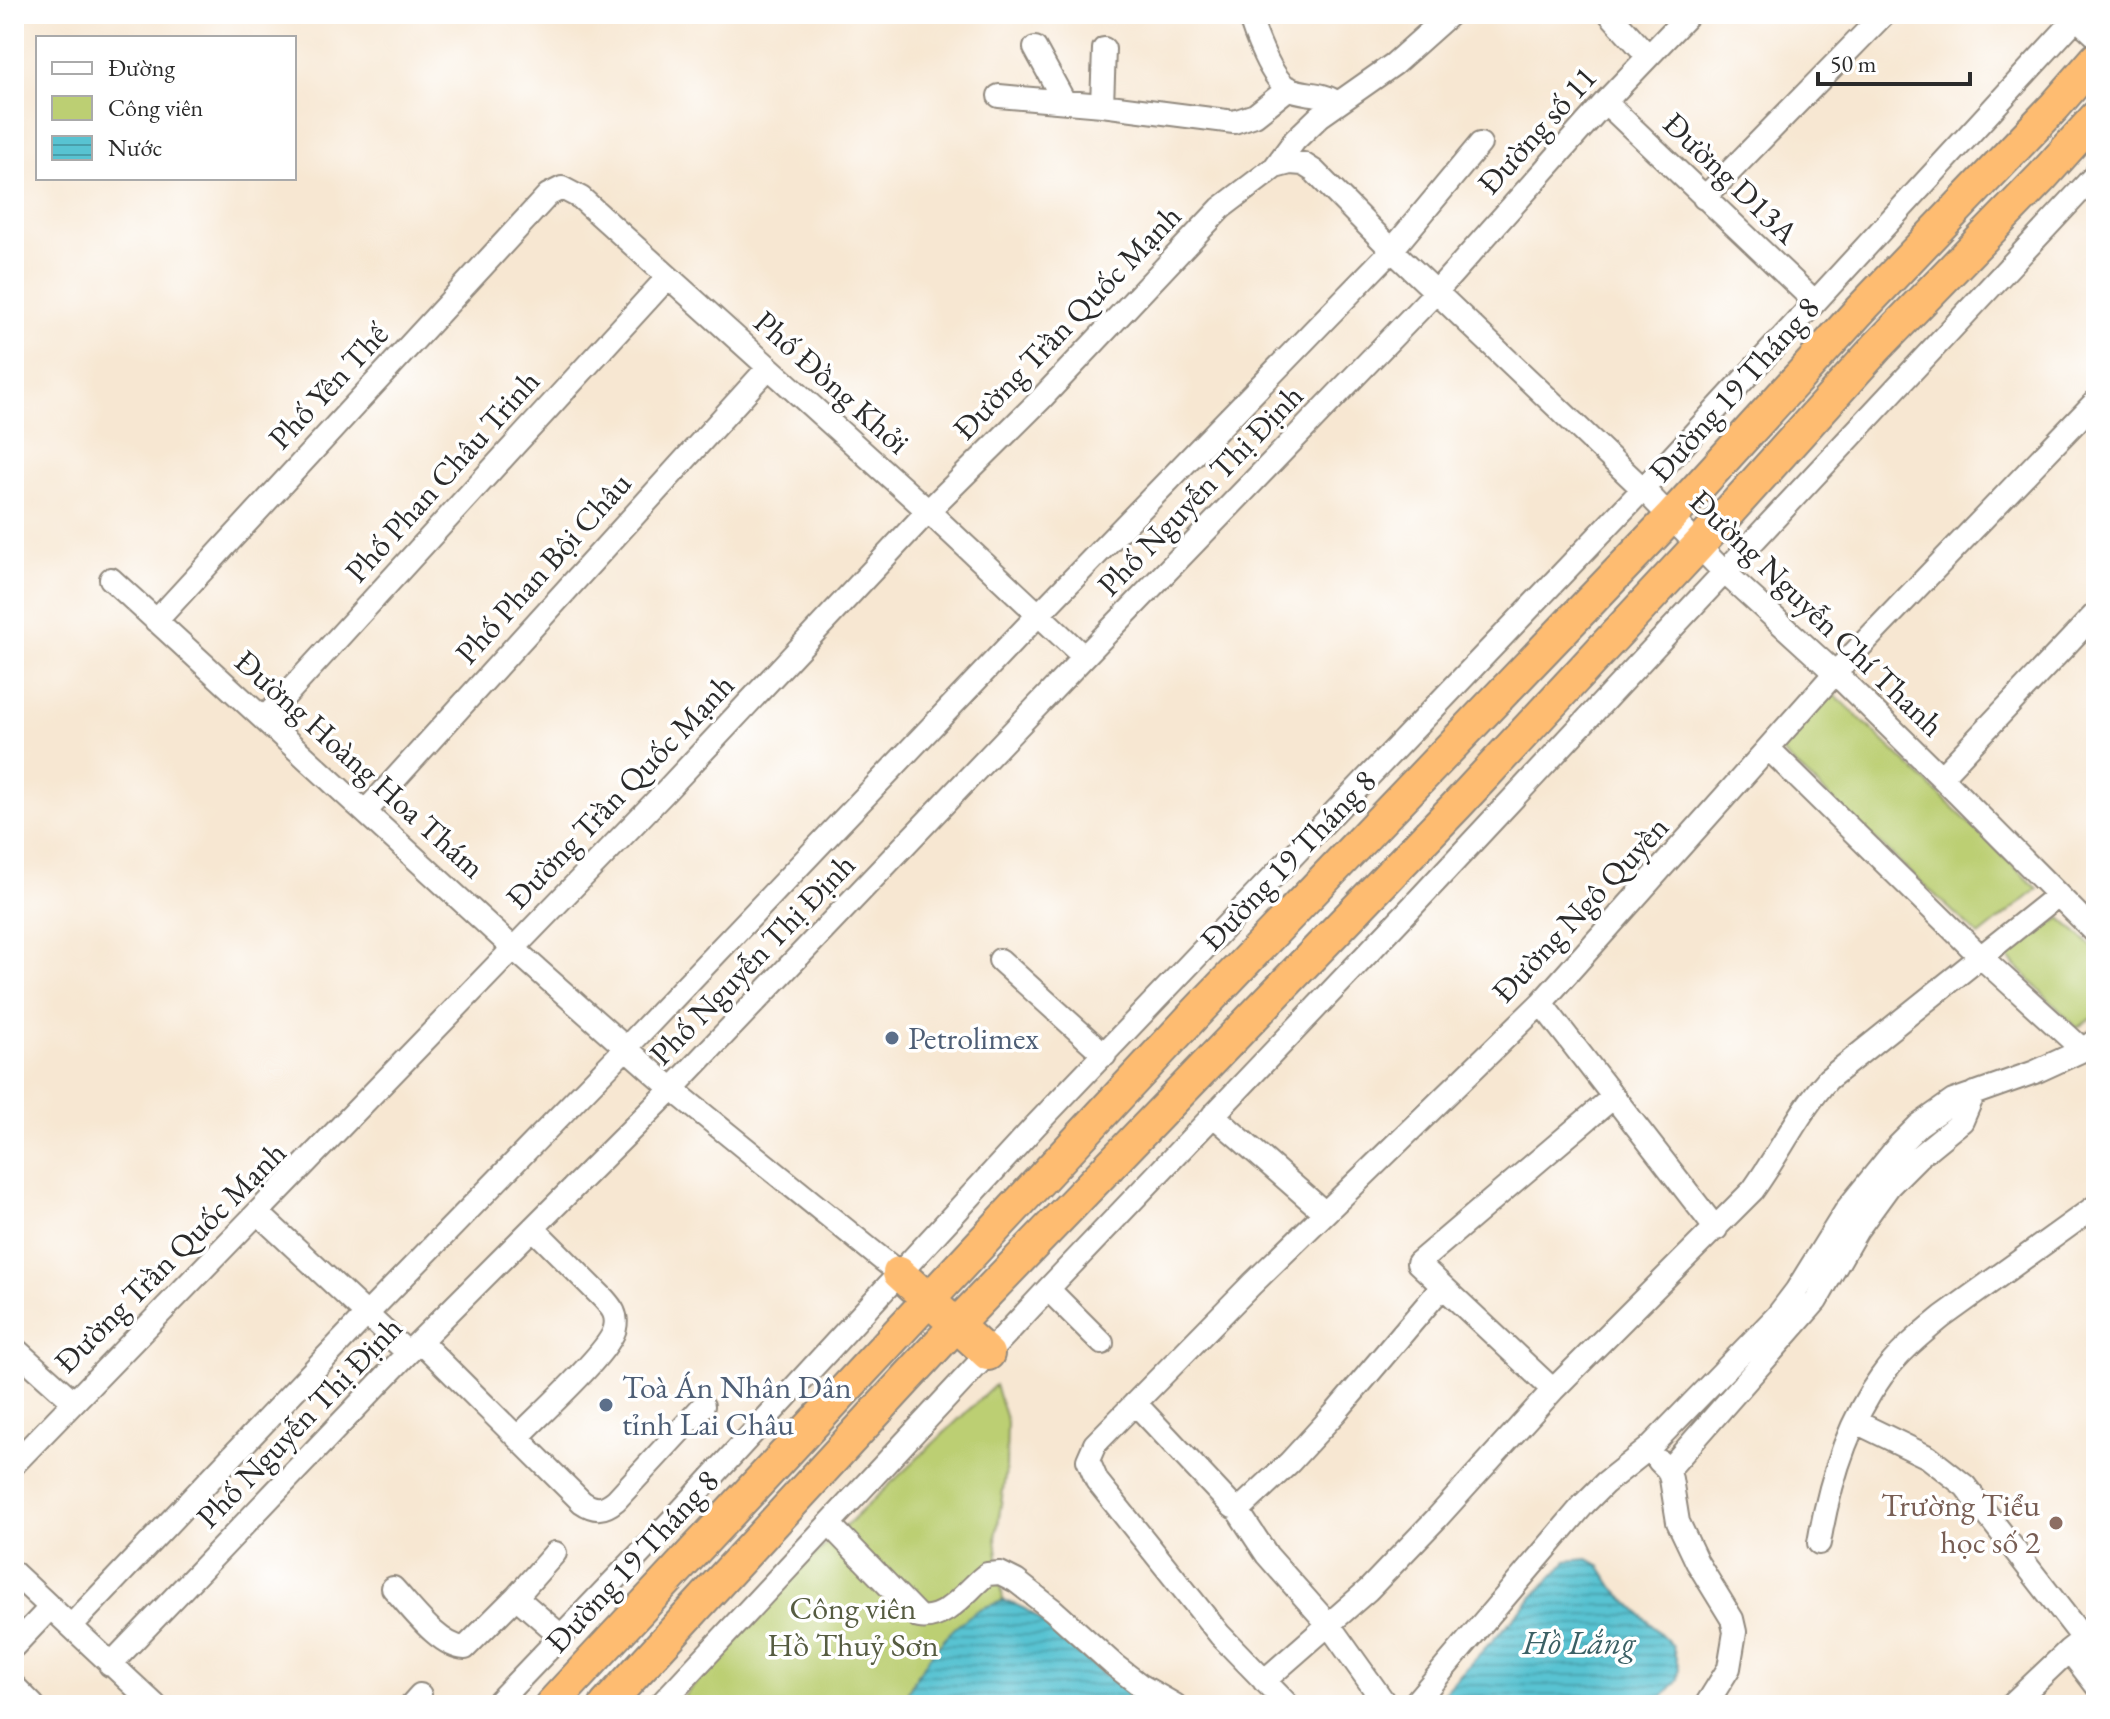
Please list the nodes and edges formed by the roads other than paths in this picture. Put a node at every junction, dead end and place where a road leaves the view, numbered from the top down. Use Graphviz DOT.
graph roads {
  1 [pos="1249,14"];
  2 [pos="1450,14"];
  3 [pos="1610,14"];
  4 [pos="1689,14"];
  5 [pos="1884,14"];
  6 [pos="2076,15"];
  7 [pos="2096,36"];
  8 [pos="1035,48"];
  9 [pos="1104,49"];
  10 [pos="1648,56"];
  11 [pos="2096,59"];
  12 [pos="1289,88"];
  13 [pos="999,96"];
  14 [pos="1064,101"];
  15 [pos="1605,102"];
  16 [pos="1337,103"];
  17 [pos="1102,105"];
  18 [pos="2096,117"];
  19 [pos="1480,144"];
  20 [pos="1275,167"];
  21 [pos="2096,174"];
  22 [pos="581,198"];
  23 [pos="1704,198"];
  24 [pos="1392,250"];
  25 [pos="668,277"];
  26 [pos="1436,292"];
  27 [pos="1814,301"];
  28 [pos="768,368"];
  29 [pos="2096,401"];
  30 [pos="1643,489"];
  31 [pos="928,511"];
  32 [pos="1671,517"];
  33 [pos="1698,546"];
  34 [pos="1723,571"];
  35 [pos="111,579"];
  36 [pos="2096,613"];
  37 [pos="1039,614"];
  38 [pos="156,621"];
  39 [pos="1084,657"];
  40 [pos="1835,673"];
  41 [pos="264,719"];
  42 [pos="1769,749"];
  43 [pos="1941,777"];
  44 [pos="366,811"];
  45 [pos="2058,895"];
  46 [pos="2096,933"];
  47 [pos="513,948"];
  48 [pos="1982,958"];
  49 [pos="1000,960"];
  50 [pos="1541,1003"];
  51 [pos="2090,1045"];
  52 [pos="627,1047"];
  53 [pos="1105,1055"];
  54 [pos="672,1089"];
  55 [pos="1974,1093"];
  56 [pos="1612,1098"];
  57 [pos="1213,1115"];
  58 [pos="2096,1206"];
  59 [pos="258,1213"];
  60 [pos="1325,1213"];
  61 [pos="533,1228"];
  62 [pos="1716,1229"];
  63 [pos="899,1273"];
  64 [pos="1442,1287"];
  65 [pos="1048,1289"];
  66 [pos="929,1300"];
  67 [pos="366,1315"];
  68 [pos="957,1324"];
  69 [pos="1102,1343"];
  70 [pos="414,1347"];
  71 [pos="14,1348"];
  72 [pos="988,1354"];
  73 [pos="1553,1390"];
  74 [pos="73,1401"];
  75 [pos="1135,1403"];
  76 [pos="703,1406"];
  77 [pos="1856,1422"];
  78 [pos="518,1437"];
  79 [pos="1648,1449"];
  80 [pos="14,1464"];
  81 [pos="1668,1470"];
  82 [pos="1236,1508"];
  83 [pos="830,1525"];
  84 [pos="1819,1543"];
  85 [pos="555,1553"];
  86 [pos="14,1573"];
  87 [pos="393,1588"];
  88 [pos="516,1597"];
  89 [pos="51,1607"];
  90 [pos="1329,1625"];
  91 [pos="71,1626"];
  92 [pos="561,1636"];
  93 [pos="2083,1639"];
  94 [pos="14,1646"];
  95 [pos="110,1665"];
  96 [pos="1264,1681"];
  97 [pos="2096,1685"];
  98 [pos="14,1686"];
  99 [pos="33,1705"];
  100 [pos="155,1705"];
  101 [pos="495,1705"];
  102 [pos="551,1705"];
  103 [pos="606,1705"];
  104 [pos="660,1705"];
  105 [pos="1175,1705"];
  106 [pos="1288,1705"];
  107 [pos="1386,1705"];
  108 [pos="1413,1705"];
  109 [pos="1706,1705"];
  110 [pos="2011,1705"];
  1 -- 12 [label="street"];
  2 -- 16 [label="street, Đường Trần Quốc Mạnh"];
  3 -- 10 [label="street"];
  4 -- 10 [label="street, Đường số 11"];
  5 -- 23 [label="street"];
  6 -- 7 [label="street"];
  6 -- 27 [label="street, Đường 19 Tháng 8"];
  8 -- 14 [label="street"];
  9 -- 17 [label="street"];
  10 -- 15 [label="street, Đường số 11"];
  11 -- 32 [label="highway, Đường 19 Tháng 8"];
  12 -- 16 [label="street"];
  12 -- 17 [label="street"];
  13 -- 14 [label="street"];
  14 -- 17 [label="street"];
  15 -- 23 [label="street, Đường D13A"];
  15 -- 26 [label="street, Đường số 11"];
  16 -- 20 [label="street, Đường Trần Quốc Mạnh"];
  18 -- 33 [label="highway"];
  19 -- 24 [label="street, Phố Nguyễn Thị Định"];
  20 -- 24 [label="street, Đường Nguyễn Chí Thanh"];
  20 -- 31 [label="street, Đường Trần Quốc Mạnh"];
  21 -- 34 [label="street"];
  22 -- 25 [label="street, Phố Đồng Khởi"];
  22 -- 38 [label="street, Phố Yên Thế"];
  23 -- 27 [label="street, Đường D13A"];
  24 -- 26 [label="street, Đường Nguyễn Chí Thanh"];
  24 -- 37 [label="street, Phố Nguyễn Thị Định"];
  25 -- 28 [label="street, Phố Đồng Khởi"];
  25 -- 41 [label="street, Phố Phan Châu Trinh"];
  26 -- 30 [label="street, Đường Nguyễn Chí Thanh"];
  26 -- 39 [label="street, Phố Nguyễn Thị Định"];
  27 -- 30 [label="street, Đường 19 Tháng 8"];
  28 -- 31 [label="street, Phố Đồng Khởi"];
  28 -- 44 [label="street, Phố Phan Bội Châu"];
  29 -- 40 [label="street, Đường Ngô Quyền"];
  30 -- 32 [label="street, Đường Nguyễn Chí Thanh"];
  30 -- 53 [label="street, Đường 19 Tháng 8"];
  31 -- 37 [label="street, Phố Đồng Khởi"];
  31 -- 47 [label="street, Đường Trần Quốc Mạnh"];
  32 -- 33 [label="street, Đường Nguyễn Chí Thanh"];
  32 -- 66 [label="highway, Đường 19 Tháng 8"];
  33 -- 34 [label="street, Đường Nguyễn Chí Thanh"];
  33 -- 68 [label="highway"];
  34 -- 40 [label="street, Đường Nguyễn Chí Thanh"];
  34 -- 57 [label="street"];
  35 -- 38 [label="street, Đường Hoàng Hoa Thám"];
  36 -- 43 [label="street"];
  37 -- 39 [label="street, Phố Đồng Khởi"];
  37 -- 52 [label="street, Phố Nguyễn Thị Định"];
  38 -- 41 [label="street, Đường Hoàng Hoa Thám"];
  39 -- 54 [label="street, Phố Nguyễn Thị Định"];
  40 -- 42 [label="street, Đường Ngô Quyền"];
  40 -- 43 [label="street, Đường Nguyễn Chí Thanh"];
  41 -- 44 [label="street, Đường Hoàng Hoa Thám"];
  42 -- 48 [label="street"];
  42 -- 50 [label="street, Đường Ngô Quyền"];
  43 -- 45 [label="street, Đường Nguyễn Chí Thanh"];
  44 -- 47 [label="street, Đường Hoàng Hoa Thám"];
  45 -- 46 [label="street, Đường Nguyễn Chí Thanh"];
  45 -- 48 [label="street"];
  47 -- 52 [label="street, Đường Hoàng Hoa Thám"];
  47 -- 59 [label="street, Đường Trần Quốc Mạnh"];
  48 -- 51 [label="street"];
  48 -- 62 [label="street"];
  49 -- 53 [label="street"];
  50 -- 56 [label="street"];
  50 -- 60 [label="street, Đường Ngô Quyền"];
  51 -- 55 [label="street"];
  52 -- 54 [label="street, Đường Hoàng Hoa Thám"];
  52 -- 67 [label="street, Phố Nguyễn Thị Định"];
  53 -- 63 [label="street, Đường 19 Tháng 8"];
  54 -- 61 [label="street, Phố Nguyễn Thị Định"];
  54 -- 63 [label="street, Đường Hoàng Hoa Thám"];
  55 -- 79 [label="street"];
  55 -- 81 [label="street"];
  56 -- 62 [label="street"];
  56 -- 64 [label="street"];
  57 -- 60 [label="street"];
  57 -- 65 [label="street"];
  58 -- 77 [label="street"];
  59 -- 67 [label="street"];
  59 -- 74 [label="street, Đường Trần Quốc Mạnh"];
  60 -- 75 [label="street, Đường Ngô Quyền"];
  61 -- 70 [label="street, Phố Nguyễn Thị Định"];
  61 -- 78 [label="street"];
  62 -- 73 [label="street"];
  63 -- 66 [label="highway"];
  63 -- 92 [label="street, Đường 19 Tháng 8"];
  64 -- 73 [label="street"];
  64 -- 82 [label="street"];
  65 -- 69 [label="street"];
  65 -- 72 [label="street"];
  66 -- 68 [label="highway"];
  66 -- 102 [label="highway, Đường 19 Tháng 8"];
  67 -- 70 [label="street"];
  67 -- 91 [label="street, Phố Nguyễn Thị Định"];
  68 -- 72 [label="highway"];
  68 -- 103 [label="highway"];
  70 -- 78 [label="street"];
  70 -- 95 [label="street, Phố Nguyễn Thị Định"];
  71 -- 74 [label="street"];
  72 -- 83 [label="street"];
  73 -- 90 [label="street"];
  74 -- 80 [label="street, Đường Trần Quốc Mạnh"];
  75 -- 82 [label="street"];
  75 -- 96 [label="street, Đường Ngô Quyền"];
  76 -- 78 [label="street"];
  77 -- 84 [label="street"];
  77 -- 93 [label="street"];
  79 -- 81 [label="street"];
  79 -- 108 [label="street"];
  81 -- 109 [label="street"];
  82 -- 90 [label="street"];
  83 -- 104 [label="street"];
  83 -- 105 [label="street"];
  85 -- 88 [label="street"];
  86 -- 89 [label="street"];
  87 -- 88 [label="street"];
  88 -- 92 [label="street"];
  89 -- 91 [label="street"];
  89 -- 94 [label="street"];
  90 -- 96 [label="street"];
  90 -- 107 [label="street"];
  91 -- 95 [label="street"];
  92 -- 101 [label="street, Đường 19 Tháng 8"];
  93 -- 97 [label="street"];
  93 -- 110 [label="street"];
  95 -- 100 [label="street"];
  96 -- 106 [label="street"];
  98 -- 99 [label="street"];
}
